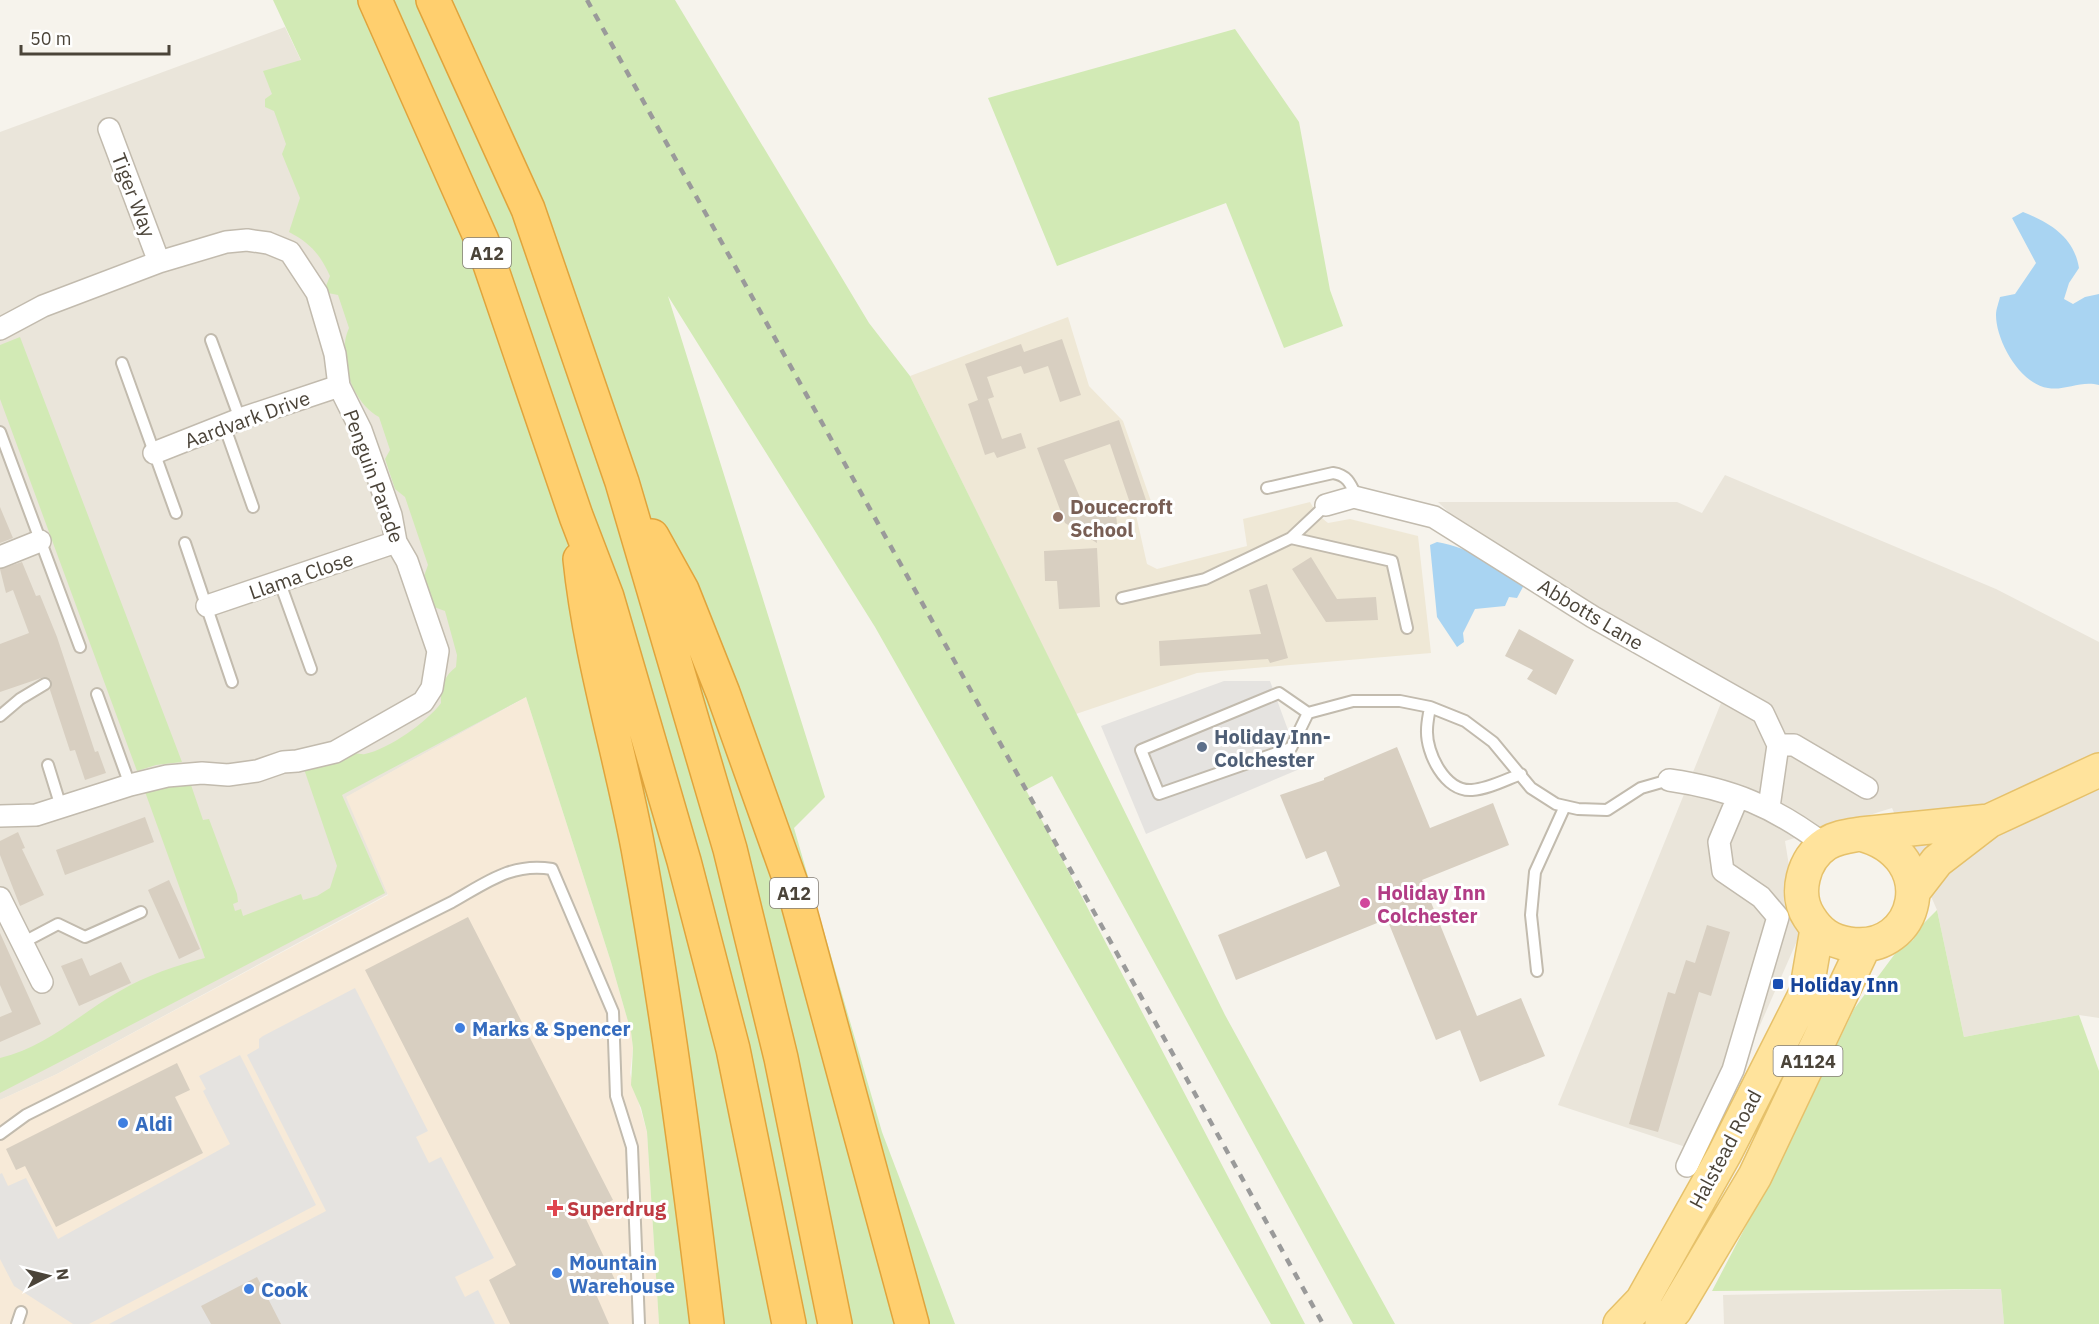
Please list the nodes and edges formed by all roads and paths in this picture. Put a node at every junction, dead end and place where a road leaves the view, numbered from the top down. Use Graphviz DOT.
graph roads {
  1 [pos="375,0"];
  2 [pos="433,0"];
  3 [pos="109,129"];
  4 [pos="159,262"];
  5 [pos="0,329"];
  6 [pos="211,340"];
  7 [pos="122,363"];
  8 [pos="339,386"];
  9 [pos="232,422"];
  10 [pos="0,432"];
  11 [pos="154,453"];
  12 [pos="622,482"];
  13 [pos="1267,488"];
  14 [pos="1357,498"];
  15 [pos="1326,505"];
  16 [pos="253,507"];
  17 [pos="176,513"];
  18 [pos="576,516"];
  19 [pos="1291,538"];
  20 [pos="40,542"];
  21 [pos="396,542"];
  22 [pos="185,543"];
  23 [pos="0,557"];
  24 [pos="280,583"];
  25 [pos="1122,598"];
  26 [pos="207,606"];
  27 [pos="1407,628"];
  28 [pos="80,647"];
  29 [pos="311,669"];
  30 [pos="232,682"];
  31 [pos="45,684"];
  32 [pos="97,694"];
  33 [pos="1430,707"];
  34 [pos="1308,713"];
  35 [pos="0,716"];
  36 [pos="1778,745"];
  37 [pos="48,765"];
  38 [pos="2099,771"];
  39 [pos="1521,774"];
  40 [pos="1669,780"];
  41 [pos="130,784"];
  42 [pos="1867,788"];
  43 [pos="1738,797"];
  44 [pos="1564,806"];
  45 [pos="61,807"];
  46 [pos="1770,807"];
  47 [pos="0,816"];
  48 [pos="1989,822"];
  49 [pos="1861,834"];
  50 [pos="1825,845"];
  51 [pos="1913,892"];
  52 [pos="0,898"];
  53 [pos="141,912"];
  54 [pos="1817,929"];
  55 [pos="14,933"];
  56 [pos="1864,946"];
  57 [pos="1537,971"];
  58 [pos="42,982"];
  59 [pos="0,1134"];
  60 [pos="1687,1166"];
  61 [pos="21,1312"];
  62 [pos="17,1324"];
  63 [pos="639,1324"];
  64 [pos="706,1324"];
  65 [pos="789,1324"];
  66 [pos="835,1324"];
  67 [pos="912,1324"];
  68 [pos="1620,1324"];
  69 [pos="1662,1324"];
  1 -- 18 [label="highway, A12"];
  2 -- 12 [label="highway, A12"];
  3 -- 4 [label="street, Tiger Way"];
  4 -- 5 [label="street, Penguin Parade"];
  4 -- 8 [label="street, Penguin Parade"];
  6 -- 9 [label="lane"];
  7 -- 11 [label="lane"];
  8 -- 9 [label="street, Aardvark Drive"];
  8 -- 21 [label="street, Penguin Parade"];
  9 -- 11 [label="street, Aardvark Drive"];
  9 -- 16 [label="lane"];
  10 -- 20 [label="lane"];
  11 -- 17 [label="lane"];
  12 -- 66 [label="highway, A12"];
  12 -- 67 [label="highway, A12"];
  13 -- 14 [label="lane"];
  14 -- 15 [label="street, Abbotts Lane"];
  14 -- 36 [label="street, Abbotts Lane"];
  15 -- 19 [label="lane"];
  18 -- 64 [label="highway, A12"];
  18 -- 65 [label="highway, A12"];
  19 -- 25 [label="lane"];
  19 -- 27 [label="lane"];
  20 -- 23 [label="street"];
  20 -- 28 [label="lane"];
  21 -- 24 [label="street, Llama Close"];
  21 -- 41 [label="street, Penguin Parade"];
  22 -- 26 [label="lane"];
  24 -- 26 [label="street, Llama Close"];
  24 -- 29 [label="lane"];
  26 -- 30 [label="lane"];
  31 -- 35 [label="lane"];
  32 -- 41 [label="lane"];
  33 -- 34 [label="lane"];
  33 -- 39 [label="lane"];
  33 -- 39 [label="lane"];
  34 -- 34 [label="lane"];
  36 -- 42 [label="street"];
  36 -- 46 [label="street"];
  37 -- 45 [label="lane"];
  38 -- 48 [label="main road"];
  39 -- 44 [label="lane"];
  40 -- 43 [label="street"];
  40 -- 44 [label="lane"];
  41 -- 45 [label="street, Penguin Parade"];
  43 -- 46 [label="street"];
  43 -- 60 [label="street"];
  44 -- 57 [label="lane"];
  45 -- 47 [label="street, Penguin Parade"];
  46 -- 50 [label="street"];
  48 -- 49 [label="main road"];
  48 -- 51 [label="main road"];
  49 -- 50 [label="main road"];
  49 -- 51 [label="main road"];
  50 -- 54 [label="main road"];
  51 -- 56 [label="main road"];
  52 -- 55 [label="street"];
  53 -- 55 [label="lane"];
  54 -- 56 [label="main road"];
  54 -- 68 [label="main road, Halstead Road / A1124"];
  55 -- 58 [label="street"];
  56 -- 69 [label="main road, Halstead Road / A1124"];
  59 -- 63 [label="lane"];
  61 -- 62 [label="lane"];
}
